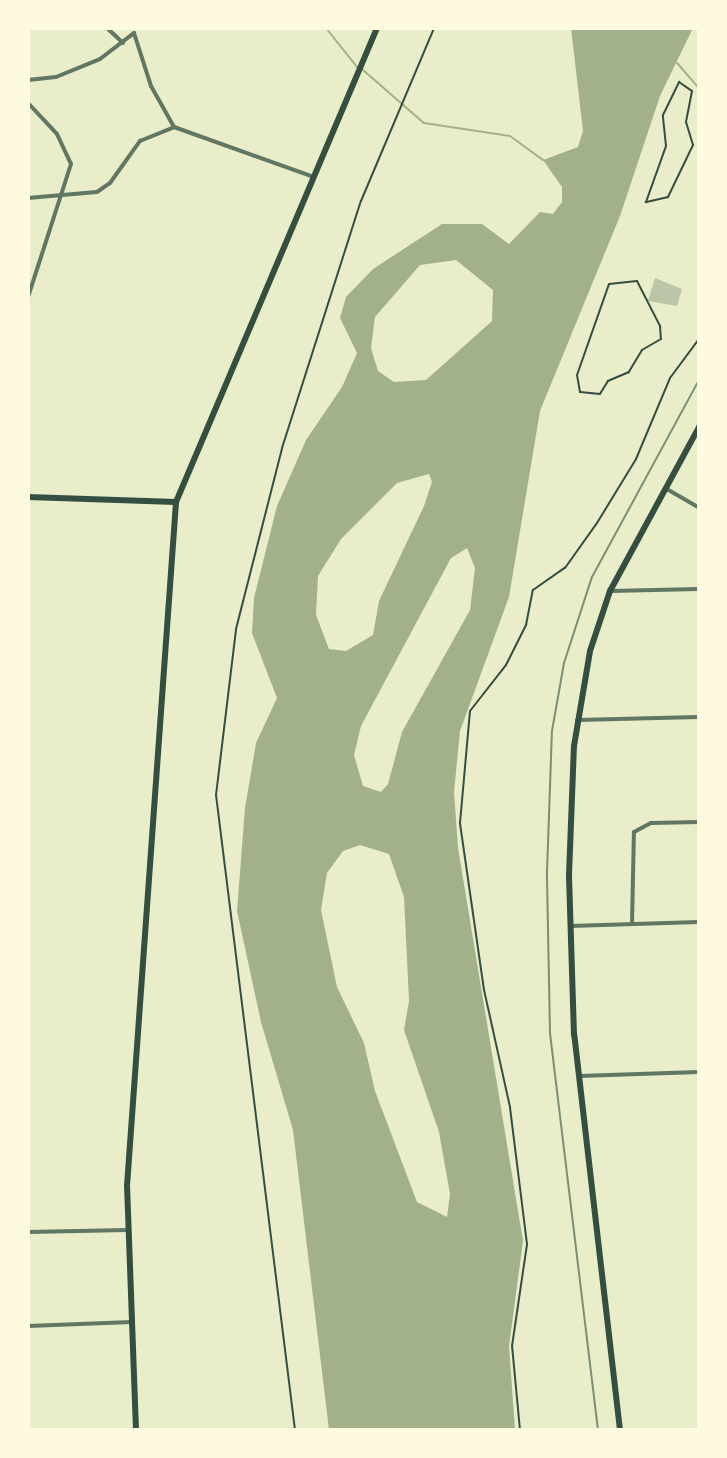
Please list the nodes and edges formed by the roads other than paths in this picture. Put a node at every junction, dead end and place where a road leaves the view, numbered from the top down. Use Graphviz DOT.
graph roads {
  1 [pos="107,28"];
  2 [pos="377,28"];
  3 [pos="134,31"];
  4 [pos="123,43"];
  5 [pos="28,80"];
  6 [pos="28,103"];
  7 [pos="174,127"];
  8 [pos="314,177"];
  9 [pos="62,195"];
  10 [pos="28,198"];
  11 [pos="28,297"];
  12 [pos="699,427"];
  13 [pos="663,487"];
  14 [pos="28,497"];
  15 [pos="176,502"];
  16 [pos="699,508"];
  17 [pos="699,589"];
  18 [pos="610,591"];
  19 [pos="699,717"];
  20 [pos="576,720"];
  21 [pos="699,822"];
  22 [pos="699,922"];
  23 [pos="632,924"];
  24 [pos="570,926"];
  25 [pos="699,1072"];
  26 [pos="577,1076"];
  27 [pos="128,1230"];
  28 [pos="28,1232"];
  29 [pos="132,1322"];
  30 [pos="28,1326"];
  31 [pos="136,1430"];
  32 [pos="620,1430"];
  1 -- 4 [label="street"];
  2 -- 8 [label="main road"];
  3 -- 4 [label="street"];
  3 -- 7 [label="street"];
  4 -- 5 [label="street"];
  6 -- 9 [label="street"];
  7 -- 8 [label="street"];
  7 -- 9 [label="street"];
  8 -- 15 [label="main road"];
  9 -- 10 [label="street"];
  9 -- 11 [label="street"];
  12 -- 13 [label="main road"];
  13 -- 16 [label="street"];
  13 -- 18 [label="main road"];
  14 -- 15 [label="main road"];
  15 -- 27 [label="main road"];
  17 -- 18 [label="street"];
  18 -- 20 [label="main road"];
  19 -- 20 [label="street"];
  20 -- 24 [label="main road"];
  21 -- 23 [label="street"];
  22 -- 23 [label="street"];
  23 -- 24 [label="street"];
  24 -- 26 [label="main road"];
  25 -- 26 [label="street"];
  26 -- 32 [label="main road"];
  27 -- 28 [label="street"];
  27 -- 29 [label="main road"];
  29 -- 30 [label="street"];
  29 -- 31 [label="main road"];
}
